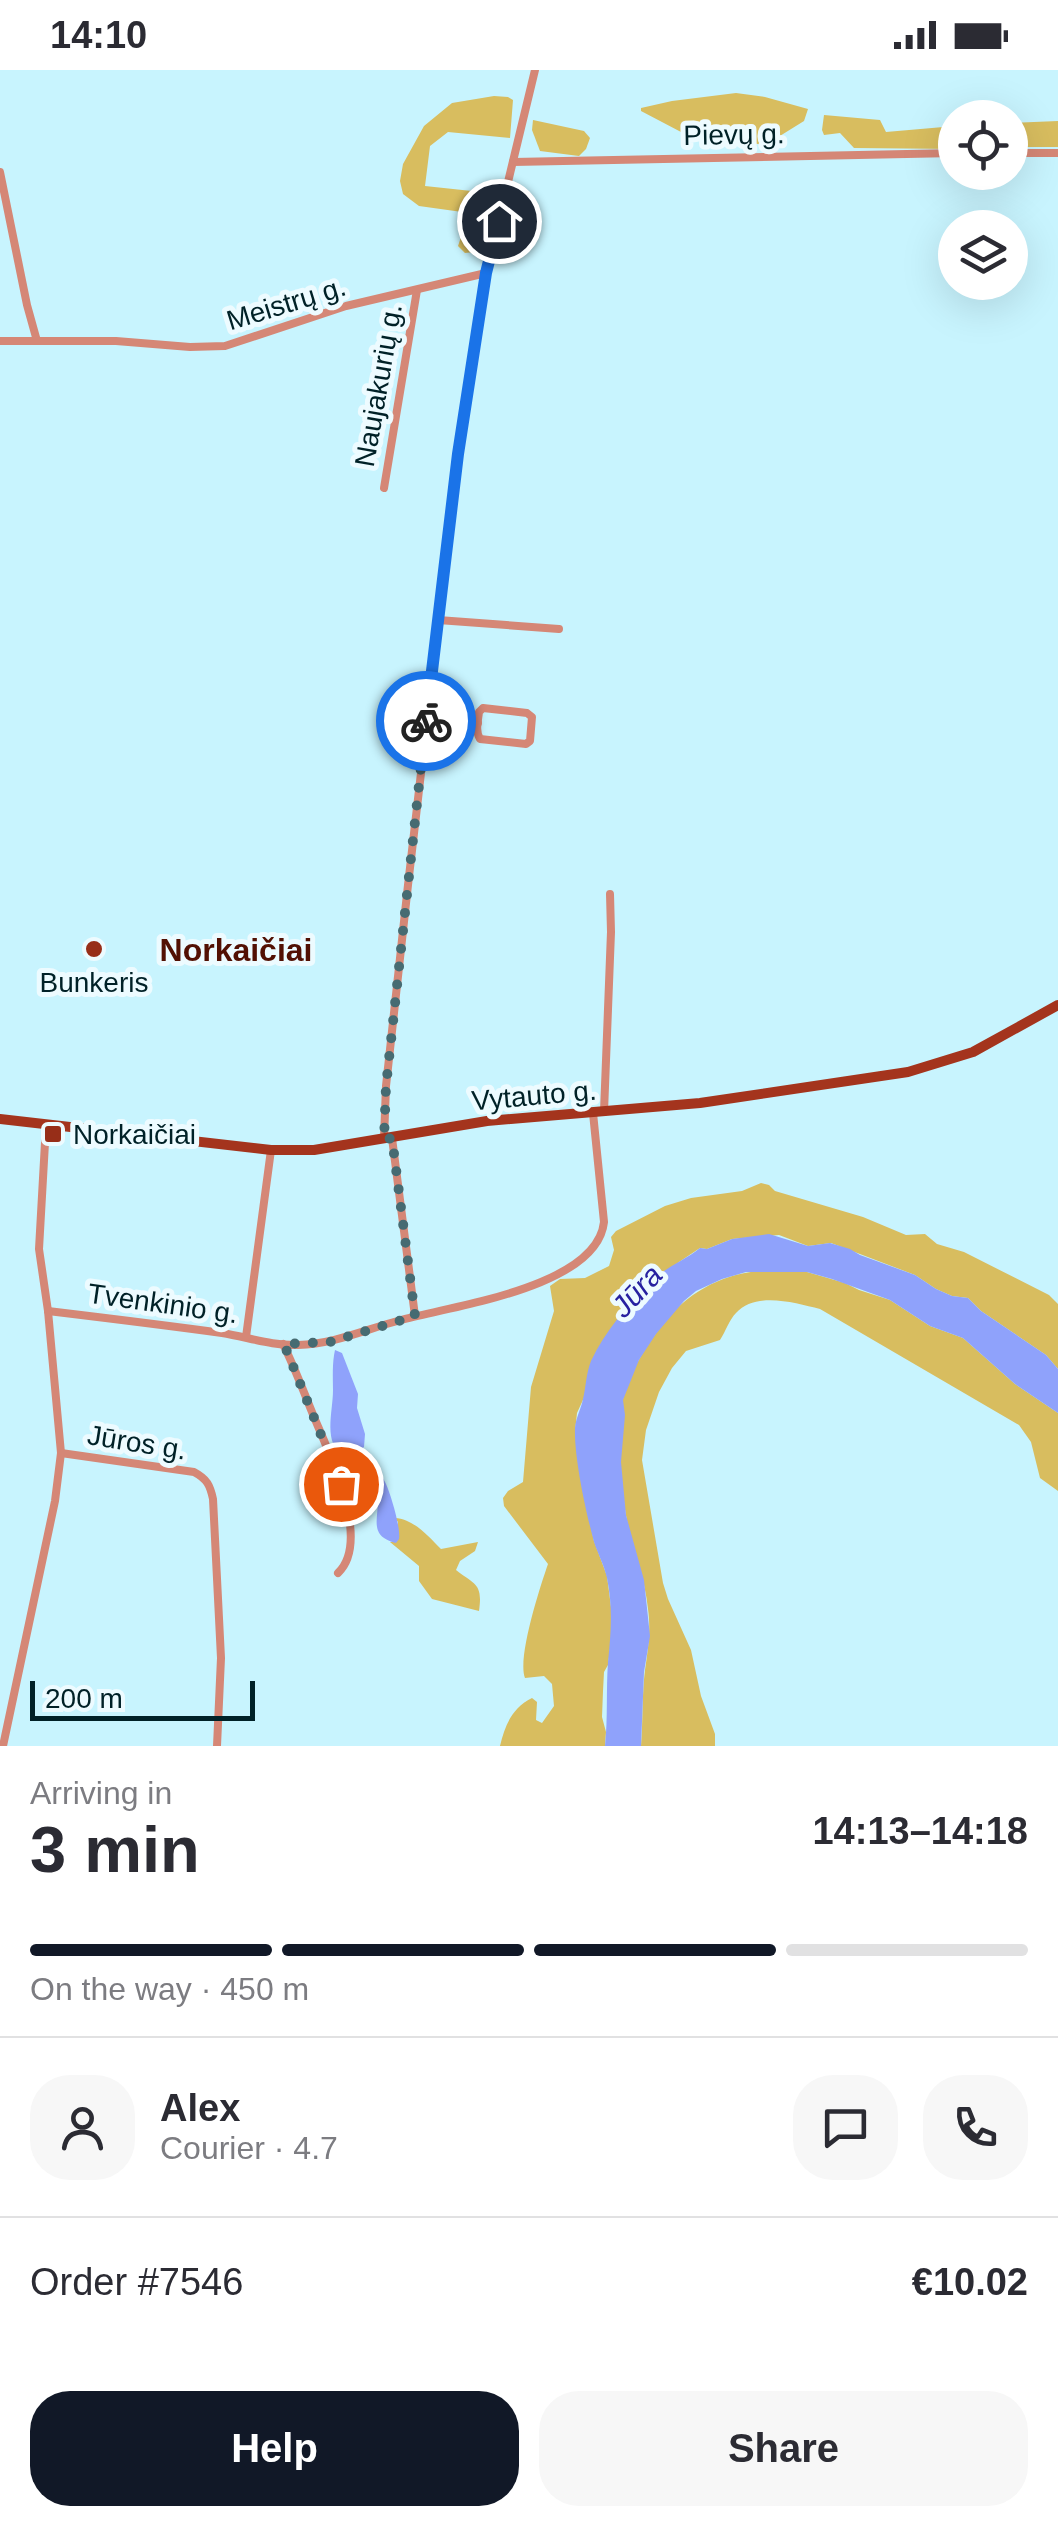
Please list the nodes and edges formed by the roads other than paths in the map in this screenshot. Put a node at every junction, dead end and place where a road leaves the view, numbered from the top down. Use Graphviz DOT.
graph roads {
  1 [pos="535,70"];
  2 [pos="938,153"];
  3 [pos="1028,153"];
  4 [pos="1058,153"];
  5 [pos="514,162"];
  6 [pos="0,172"];
  7 [pos="486,273"];
  8 [pos="417,290"];
  9 [pos="37,340"];
  10 [pos="0,341"];
  11 [pos="384,488"];
  12 [pos="438,620"];
  13 [pos="559,629"];
  14 [pos="426,718"];
  15 [pos="478,722"];
  16 [pos="610,894"];
  17 [pos="1058,1005"];
  18 [pos="599,1112"];
  19 [pos="0,1120"];
  20 [pos="46,1125"];
  21 [pos="388,1139"];
  22 [pos="271,1150"];
  23 [pos="48,1312"];
  24 [pos="415,1316"];
  25 [pos="246,1337"];
  26 [pos="284,1344"];
  27 [pos="61,1453"];
  28 [pos="338,1573"];
  29 [pos="3,1746"];
  30 [pos="216,1746"];
  1 -- 5 [label="street"];
  2 -- 5 [label="street, Pievų g."];
  3 -- 4 [label="street"];
  5 -- 7 [label="street"];
  6 -- 9 [label="street"];
  7 -- 8 [label="street, Meistrų g."];
  7 -- 12 [label="street"];
  8 -- 9 [label="street, Meistrų g."];
  8 -- 11 [label="street, Naujakurių g."];
  9 -- 10 [label="street, Meistrų g."];
  12 -- 13 [label="street"];
  12 -- 14 [label="street"];
  14 -- 15 [label="street"];
  14 -- 21 [label="street"];
  15 -- 15 [label="street"];
  16 -- 18 [label="street, Tvenkinio g."];
  17 -- 18 [label="main road, Vytauto g."];
  18 -- 21 [label="main road, Vytauto g."];
  18 -- 24 [label="street, Tvenkinio g."];
  19 -- 20 [label="main road, Vytauto g."];
  20 -- 22 [label="main road, Vytauto g."];
  20 -- 23 [label="street, Jūros g."];
  21 -- 22 [label="main road, Vytauto g."];
  21 -- 24 [label="street"];
  22 -- 25 [label="street"];
  23 -- 25 [label="street, Tvenkinio g."];
  23 -- 27 [label="street, Jūros g."];
  24 -- 26 [label="street, Tvenkinio g."];
  25 -- 26 [label="street, Tvenkinio g."];
  26 -- 28 [label="street"];
  27 -- 29 [label="street"];
  27 -- 30 [label="street, Jūros g."];
}
